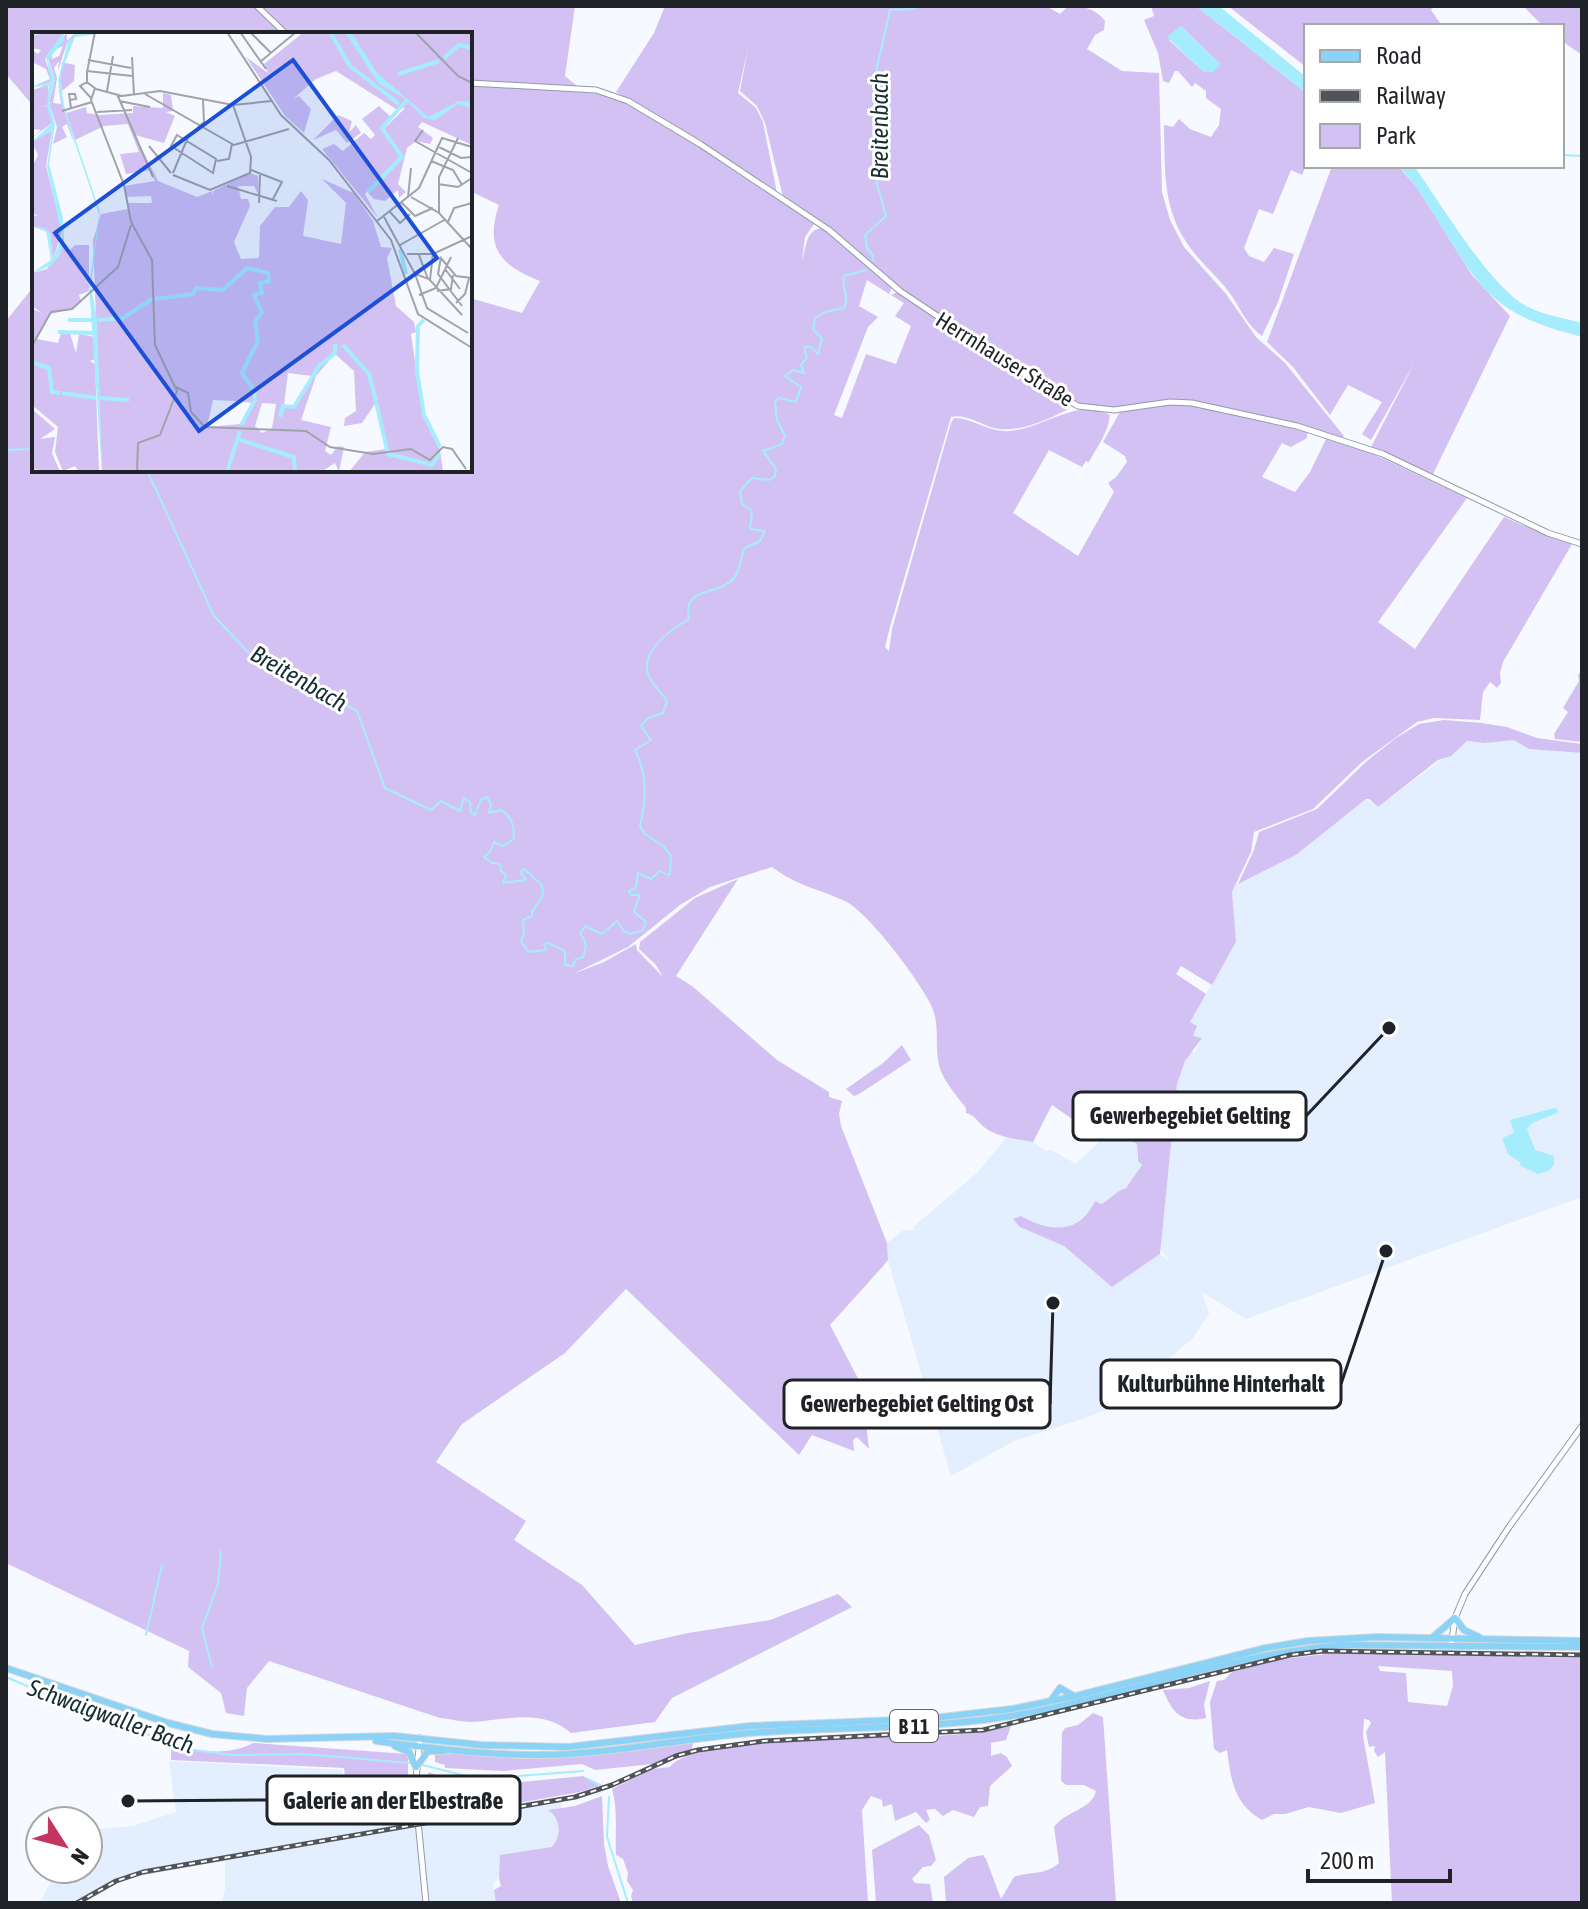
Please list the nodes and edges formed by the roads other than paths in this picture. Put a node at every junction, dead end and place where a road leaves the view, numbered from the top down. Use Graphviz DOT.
graph roads {
  1 [pos="257,6"];
  2 [pos="284,32"];
  3 [pos="472,83"];
  4 [pos="1582,544"];
  5 [pos="1582,1426"];
  6 [pos="1455,1618"];
  7 [pos="1432,1637"];
  8 [pos="1452,1638"];
  9 [pos="1482,1639"];
  10 [pos="1582,1641"];
  11 [pos="1451,1647"];
  12 [pos="1582,1647"];
  13 [pos="6,1668"];
  14 [pos="1076,1696"];
  15 [pos="1049,1702"];
  16 [pos="360,1739"];
  17 [pos="385,1742"];
  18 [pos="419,1742"];
  19 [pos="458,1749"];
  20 [pos="416,1767"];
  21 [pos="426,1903"];
  1 -- 2 [label="street"];
  3 -- 4 [label="street, Herrnhauser Straße"];
  5 -- 6 [label="street"];
  6 -- 7 [label="main road"];
  6 -- 8 [label="street"];
  6 -- 9 [label="main road"];
  7 -- 8 [label="main road, B 11"];
  7 -- 14 [label="main road, B 11"];
  8 -- 9 [label="main road, B 11"];
  8 -- 11 [label="street"];
  9 -- 10 [label="main road, B 11"];
  11 -- 12 [label="main road, B 11"];
  11 -- 19 [label="main road, B 11"];
  13 -- 16 [label="main road, B 11"];
  14 -- 15 [label="main road, B 11"];
  14 -- 15 [label="main road"];
  15 -- 18 [label="main road, B 11"];
  16 -- 17 [label="main road, B 11"];
  16 -- 18 [label="main road, B 11"];
  17 -- 18 [label="main road, B 11"];
  17 -- 20 [label="main road"];
  18 -- 19 [label="main road, B 11"];
  18 -- 20 [label="street"];
  19 -- 20 [label="main road"];
  20 -- 21 [label="street"];
}
